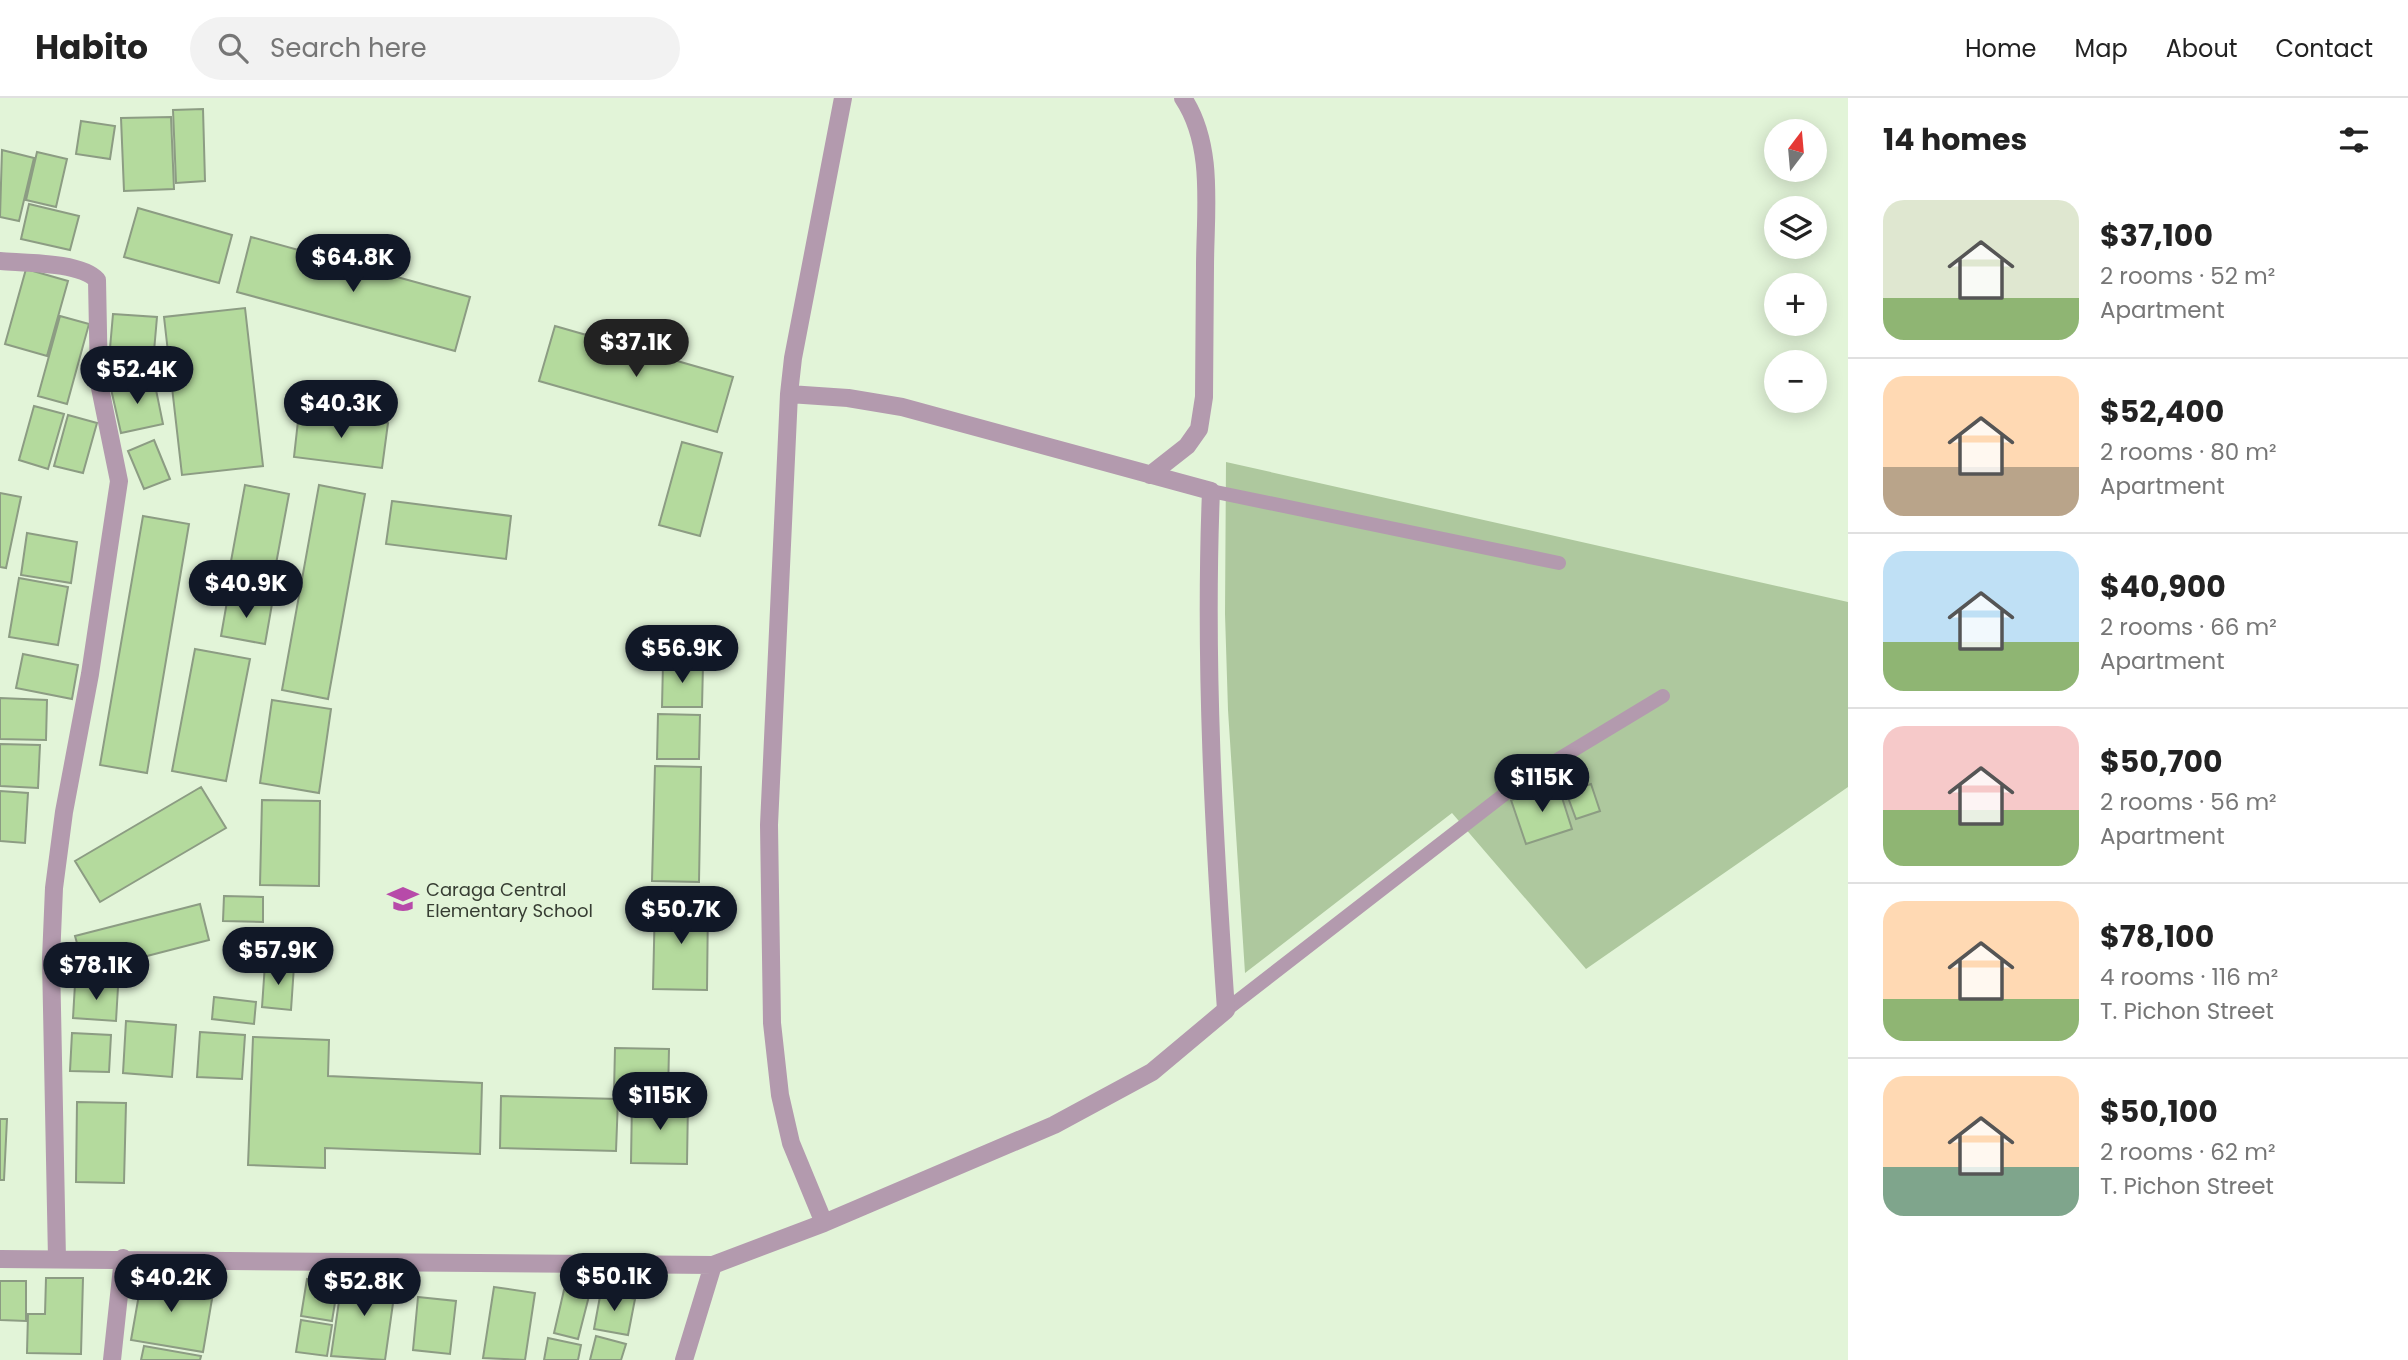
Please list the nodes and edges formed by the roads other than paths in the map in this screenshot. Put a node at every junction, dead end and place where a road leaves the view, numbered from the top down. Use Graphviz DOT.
graph roads {
  1 [pos="843,98"];
  2 [pos="1183,98"];
  3 [pos="0,261"];
  4 [pos="789,394"];
  5 [pos="1150,475"];
  6 [pos="1211,492"];
  7 [pos="1559,563"];
  8 [pos="1662,696"];
  9 [pos="1226,1010"];
  10 [pos="824,1223"];
  11 [pos="123,1258"];
  12 [pos="0,1259"];
  13 [pos="57,1259"];
  14 [pos="713,1265"];
  15 [pos="112,1360"];
  16 [pos="684,1360"];
  1 -- 4 [label="street"];
  2 -- 5 [label="street"];
  3 -- 13 [label="street"];
  4 -- 5 [label="street"];
  4 -- 10 [label="street"];
  5 -- 6 [label="street"];
  6 -- 7 [label="lane"];
  6 -- 9 [label="street"];
  8 -- 9 [label="lane"];
  9 -- 10 [label="street"];
  10 -- 14 [label="street"];
  11 -- 13 [label="street"];
  11 -- 14 [label="street"];
  11 -- 15 [label="street"];
  12 -- 13 [label="street"];
  14 -- 16 [label="street"];
}
